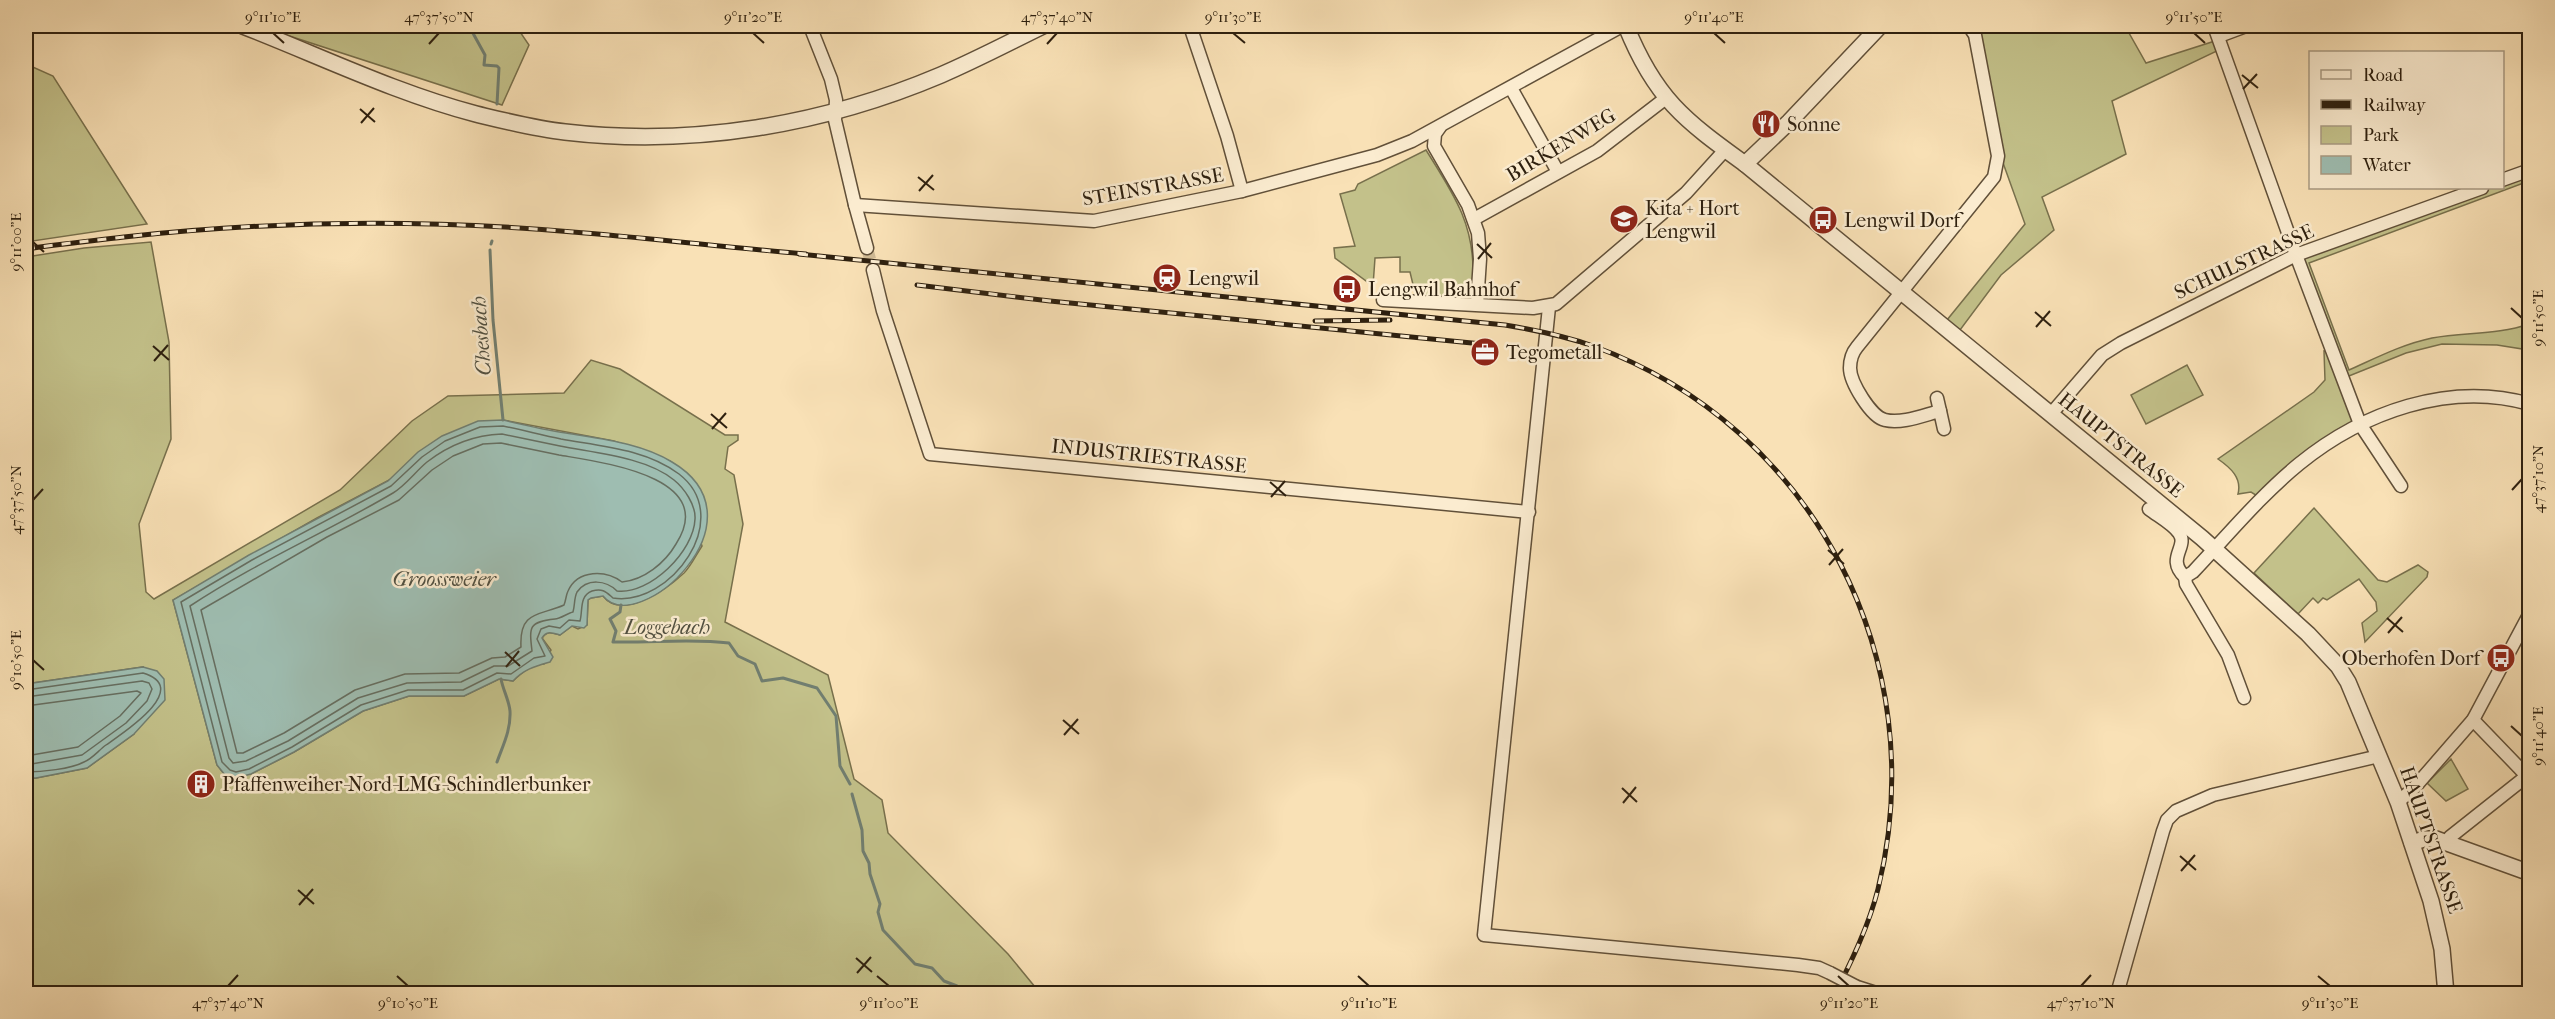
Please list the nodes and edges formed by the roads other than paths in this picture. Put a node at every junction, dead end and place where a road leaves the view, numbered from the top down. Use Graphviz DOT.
graph roads {
  1 [pos="243,26"];
  2 [pos="810,26"];
  3 [pos="1043,26"];
  4 [pos="1190,26"];
  5 [pos="1624,26"];
  6 [pos="1880,26"];
  7 [pos="1969,26"];
  8 [pos="2246,26"];
  9 [pos="2216,31"];
  10 [pos="1511,88"];
  11 [pos="1666,98"];
  12 [pos="836,110"];
  13 [pos="1440,127"];
  14 [pos="1725,150"];
  15 [pos="1745,164"];
  16 [pos="2529,170"];
  17 [pos="1558,172"];
  18 [pos="2504,179"];
  19 [pos="2479,189"];
  20 [pos="1242,190"];
  21 [pos="855,206"];
  22 [pos="1474,219"];
  23 [pos="867,248"];
  24 [pos="2296,255"];
  25 [pos="873,270"];
  26 [pos="1901,292"];
  27 [pos="1383,300"];
  28 [pos="1477,304"];
  29 [pos="1549,307"];
  30 [pos="1937,398"];
  31 [pos="2529,404"];
  32 [pos="1940,411"];
  33 [pos="2051,414"];
  34 [pos="2360,424"];
  35 [pos="1944,429"];
  36 [pos="2402,486"];
  37 [pos="2149,509"];
  38 [pos="1529,512"];
  39 [pos="2215,549"];
  40 [pos="2185,577"];
  41 [pos="2529,613"];
  42 [pos="2244,698"];
  43 [pos="2473,720"];
  44 [pos="2379,756"];
  45 [pos="2398,802"];
  46 [pos="2412,843"];
  47 [pos="2446,843"];
  48 [pos="2529,873"];
  49 [pos="1879,993"];
  50 [pos="2118,993"];
  51 [pos="2446,993"];
  1 -- 12 [label="street"];
  2 -- 12 [label="street"];
  3 -- 12 [label="street"];
  4 -- 20 [label="street, STEINSTRASSE"];
  5 -- 10 [label="street, STEINSTRASSE"];
  5 -- 11 [label="street, HAUPTSTRASSE"];
  6 -- 15 [label="street"];
  7 -- 26 [label="street"];
  8 -- 9 [label="street"];
  9 -- 24 [label="street"];
  10 -- 13 [label="street, STEINSTRASSE"];
  10 -- 17 [label="street"];
  11 -- 14 [label="street, HAUPTSTRASSE"];
  11 -- 17 [label="street, BIRKENWEG"];
  12 -- 21 [label="street"];
  13 -- 20 [label="street, STEINSTRASSE"];
  13 -- 22 [label="street"];
  14 -- 15 [label="street, HAUPTSTRASSE"];
  14 -- 29 [label="street"];
  15 -- 26 [label="street, HAUPTSTRASSE"];
  16 -- 18 [label="street"];
  17 -- 22 [label="street, BIRKENWEG"];
  19 -- 24 [label="street, SCHULSTRASSE"];
  20 -- 21 [label="street, STEINSTRASSE"];
  21 -- 23 [label="street"];
  22 -- 28 [label="street"];
  24 -- 33 [label="street, SCHULSTRASSE"];
  24 -- 34 [label="street"];
  25 -- 38 [label="street, INDUSTRIESTRASSE"];
  26 -- 32 [label="street"];
  26 -- 33 [label="street, HAUPTSTRASSE"];
  27 -- 28 [label="street"];
  28 -- 29 [label="street"];
  29 -- 38 [label="street"];
  30 -- 32 [label="street"];
  31 -- 34 [label="street"];
  32 -- 35 [label="street"];
  33 -- 39 [label="street, HAUPTSTRASSE"];
  34 -- 36 [label="street"];
  34 -- 39 [label="street"];
  37 -- 40 [label="street"];
  38 -- 49 [label="street, bridge"];
  39 -- 40 [label="street"];
  39 -- 44 [label="street, HAUPTSTRASSE"];
  40 -- 42 [label="street"];
  41 -- 43 [label="street"];
  43 -- 45 [label="street"];
  43 -- 47 [label="street"];
  44 -- 45 [label="street, HAUPTSTRASSE"];
  44 -- 50 [label="street"];
  45 -- 46 [label="street, HAUPTSTRASSE"];
  46 -- 47 [label="street"];
  46 -- 51 [label="street, HAUPTSTRASSE"];
  47 -- 48 [label="street"];
}
